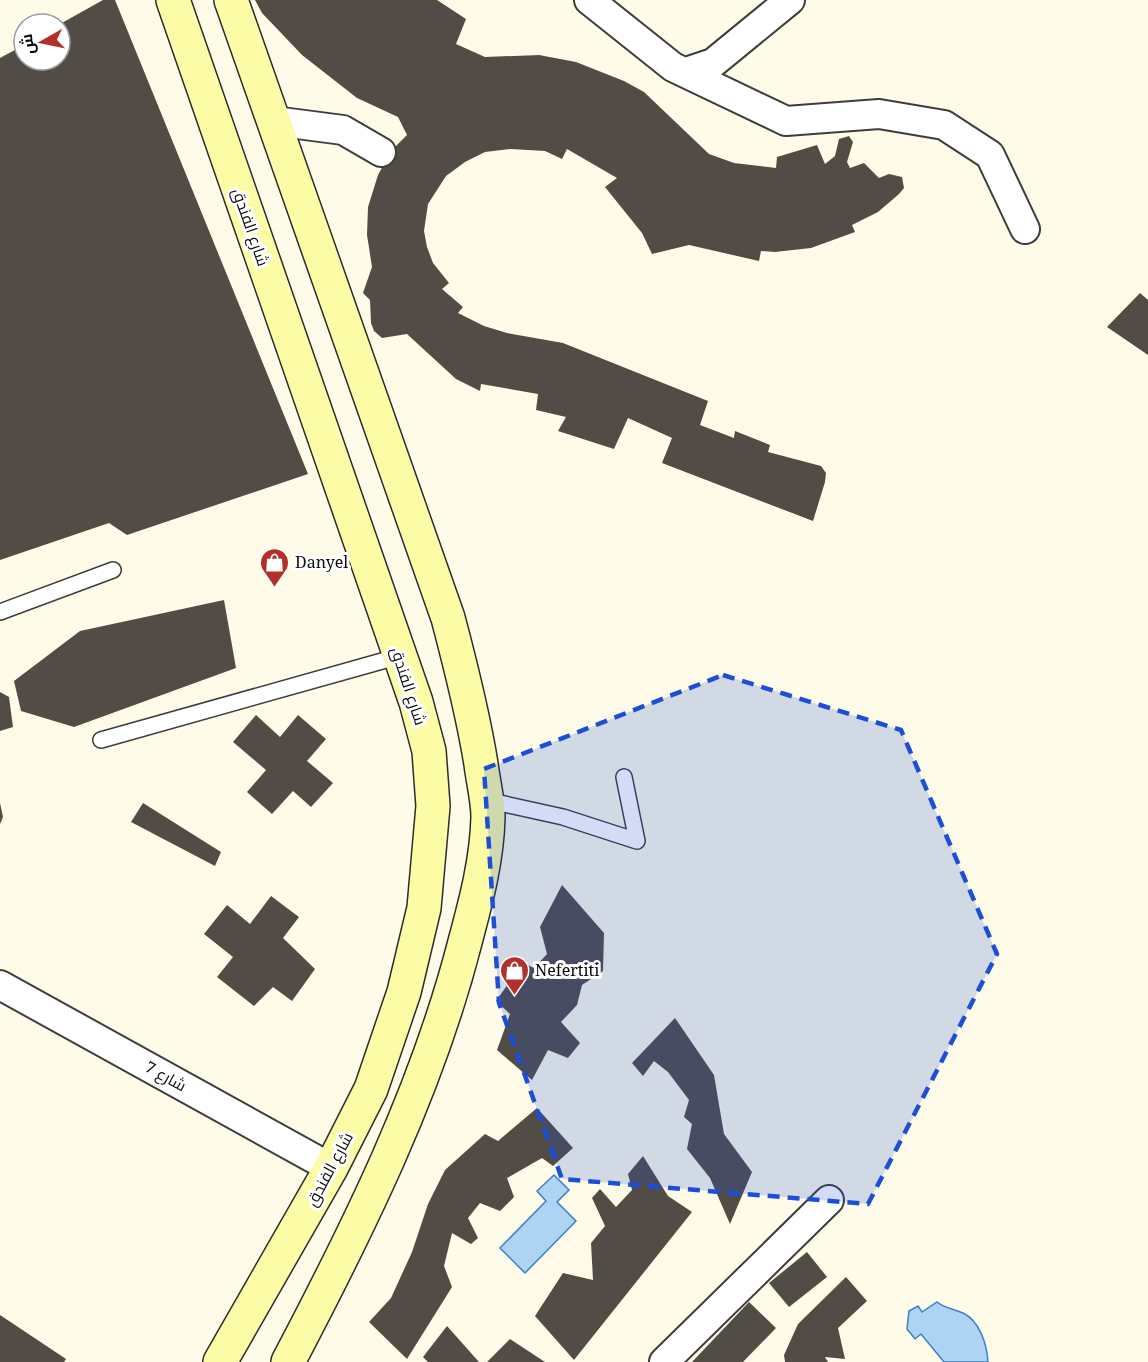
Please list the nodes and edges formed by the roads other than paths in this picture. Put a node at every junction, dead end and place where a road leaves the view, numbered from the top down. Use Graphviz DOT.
graph roads {
  1 [pos="173,0"];
  2 [pos="231,0"];
  3 [pos="589,0"];
  4 [pos="790,0"];
  5 [pos="686,72"];
  6 [pos="274,121"];
  7 [pos="381,152"];
  8 [pos="1025,228"];
  9 [pos="113,570"];
  10 [pos="0,612"];
  11 [pos="400,656"];
  12 [pos="101,740"];
  13 [pos="624,777"];
  14 [pos="486,800"];
  15 [pos="0,985"];
  16 [pos="331,1168"];
  17 [pos="829,1200"];
  18 [pos="220,1362"];
  19 [pos="288,1362"];
  20 [pos="664,1362"];
  1 -- 11 [label="street, شارع الفندق"];
  2 -- 6 [label="street"];
  3 -- 5 [label="street"];
  4 -- 5 [label="street"];
  5 -- 8 [label="street"];
  6 -- 7 [label="street"];
  6 -- 14 [label="street"];
  9 -- 10 [label="lane"];
  11 -- 12 [label="lane"];
  11 -- 16 [label="street, شارع الفندق"];
  13 -- 14 [label="lane"];
  14 -- 19 [label="street"];
  15 -- 16 [label="street, شارع 7"];
  16 -- 18 [label="street, شارع الفندق"];
  17 -- 20 [label="street"];
}
